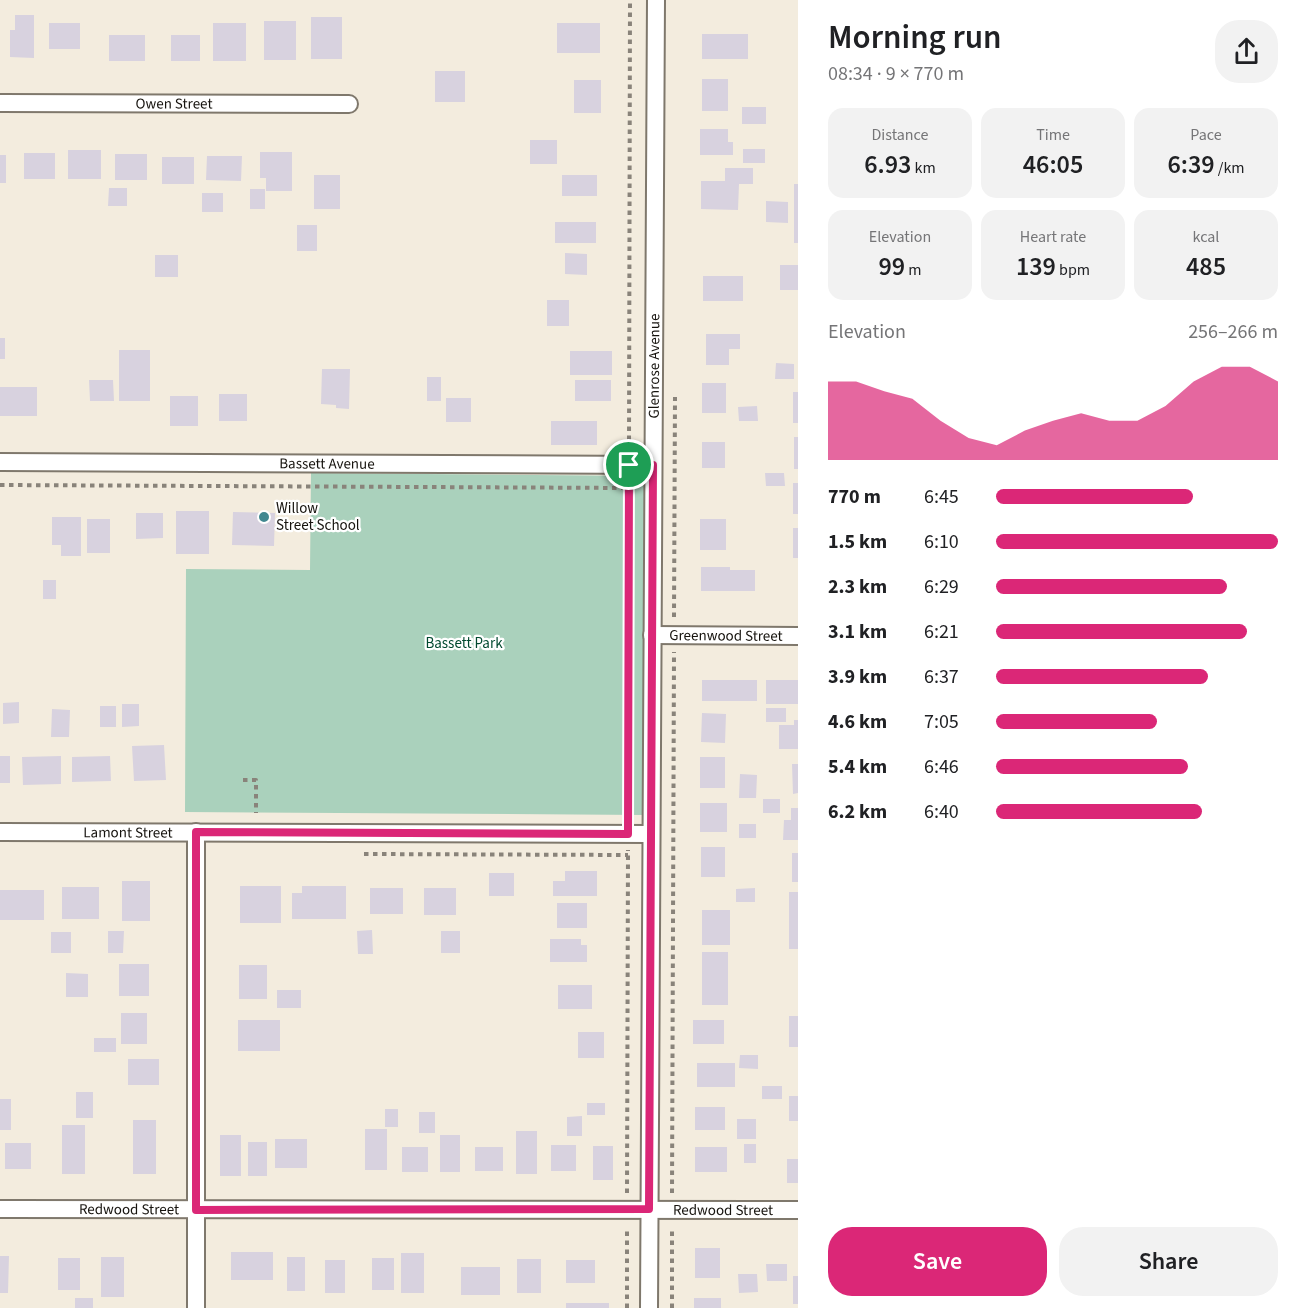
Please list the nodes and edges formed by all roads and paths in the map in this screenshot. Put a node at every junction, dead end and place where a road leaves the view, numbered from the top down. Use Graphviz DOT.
graph roads {
  1 [pos="630,0"];
  2 [pos="656,0"];
  3 [pos="0,103"];
  4 [pos="349,104"];
  5 [pos="0,462"];
  6 [pos="629,465"];
  7 [pos="653,465"];
  8 [pos="0,485"];
  9 [pos="629,488"];
  10 [pos="653,488"];
  11 [pos="652,635"];
  12 [pos="798,636"];
  13 [pos="243,780"];
  14 [pos="256,813"];
  15 [pos="0,832"];
  16 [pos="196,832"];
  17 [pos="628,834"];
  18 [pos="651,834"];
  19 [pos="0,1209"];
  20 [pos="627,1209"];
  21 [pos="649,1209"];
  22 [pos="196,1210"];
  23 [pos="798,1210"];
  24 [pos="196,1308"];
  25 [pos="627,1308"];
  26 [pos="649,1308"];
  1 -- 6 [label="path"];
  2 -- 7 [label="street, Glenrose Avenue"];
  3 -- 4 [label="street, Owen Street"];
  5 -- 6 [label="street, Bassett Avenue"];
  6 -- 7 [label="street, Bassett Avenue"];
  6 -- 9 [label="path"];
  7 -- 10 [label="street, Glenrose Avenue"];
  8 -- 9 [label="path"];
  9 -- 10 [label="path"];
  9 -- 17 [label="path"];
  10 -- 11 [label="street, Glenrose Avenue"];
  11 -- 12 [label="street, Greenwood Street"];
  11 -- 18 [label="street, Glenrose Avenue"];
  13 -- 14 [label="path"];
  15 -- 16 [label="street, Lamont Street"];
  16 -- 17 [label="street, Lamont Street"];
  16 -- 22 [label="street"];
  17 -- 18 [label="street, Lamont Street"];
  17 -- 20 [label="path"];
  18 -- 21 [label="street, Glenrose Avenue"];
  19 -- 22 [label="street, Redwood Street"];
  20 -- 21 [label="street, Redwood Street"];
  20 -- 22 [label="street, Redwood Street"];
  20 -- 25 [label="path"];
  21 -- 23 [label="street, Redwood Street"];
  21 -- 26 [label="street, Glenrose Avenue"];
  22 -- 24 [label="street"];
}
